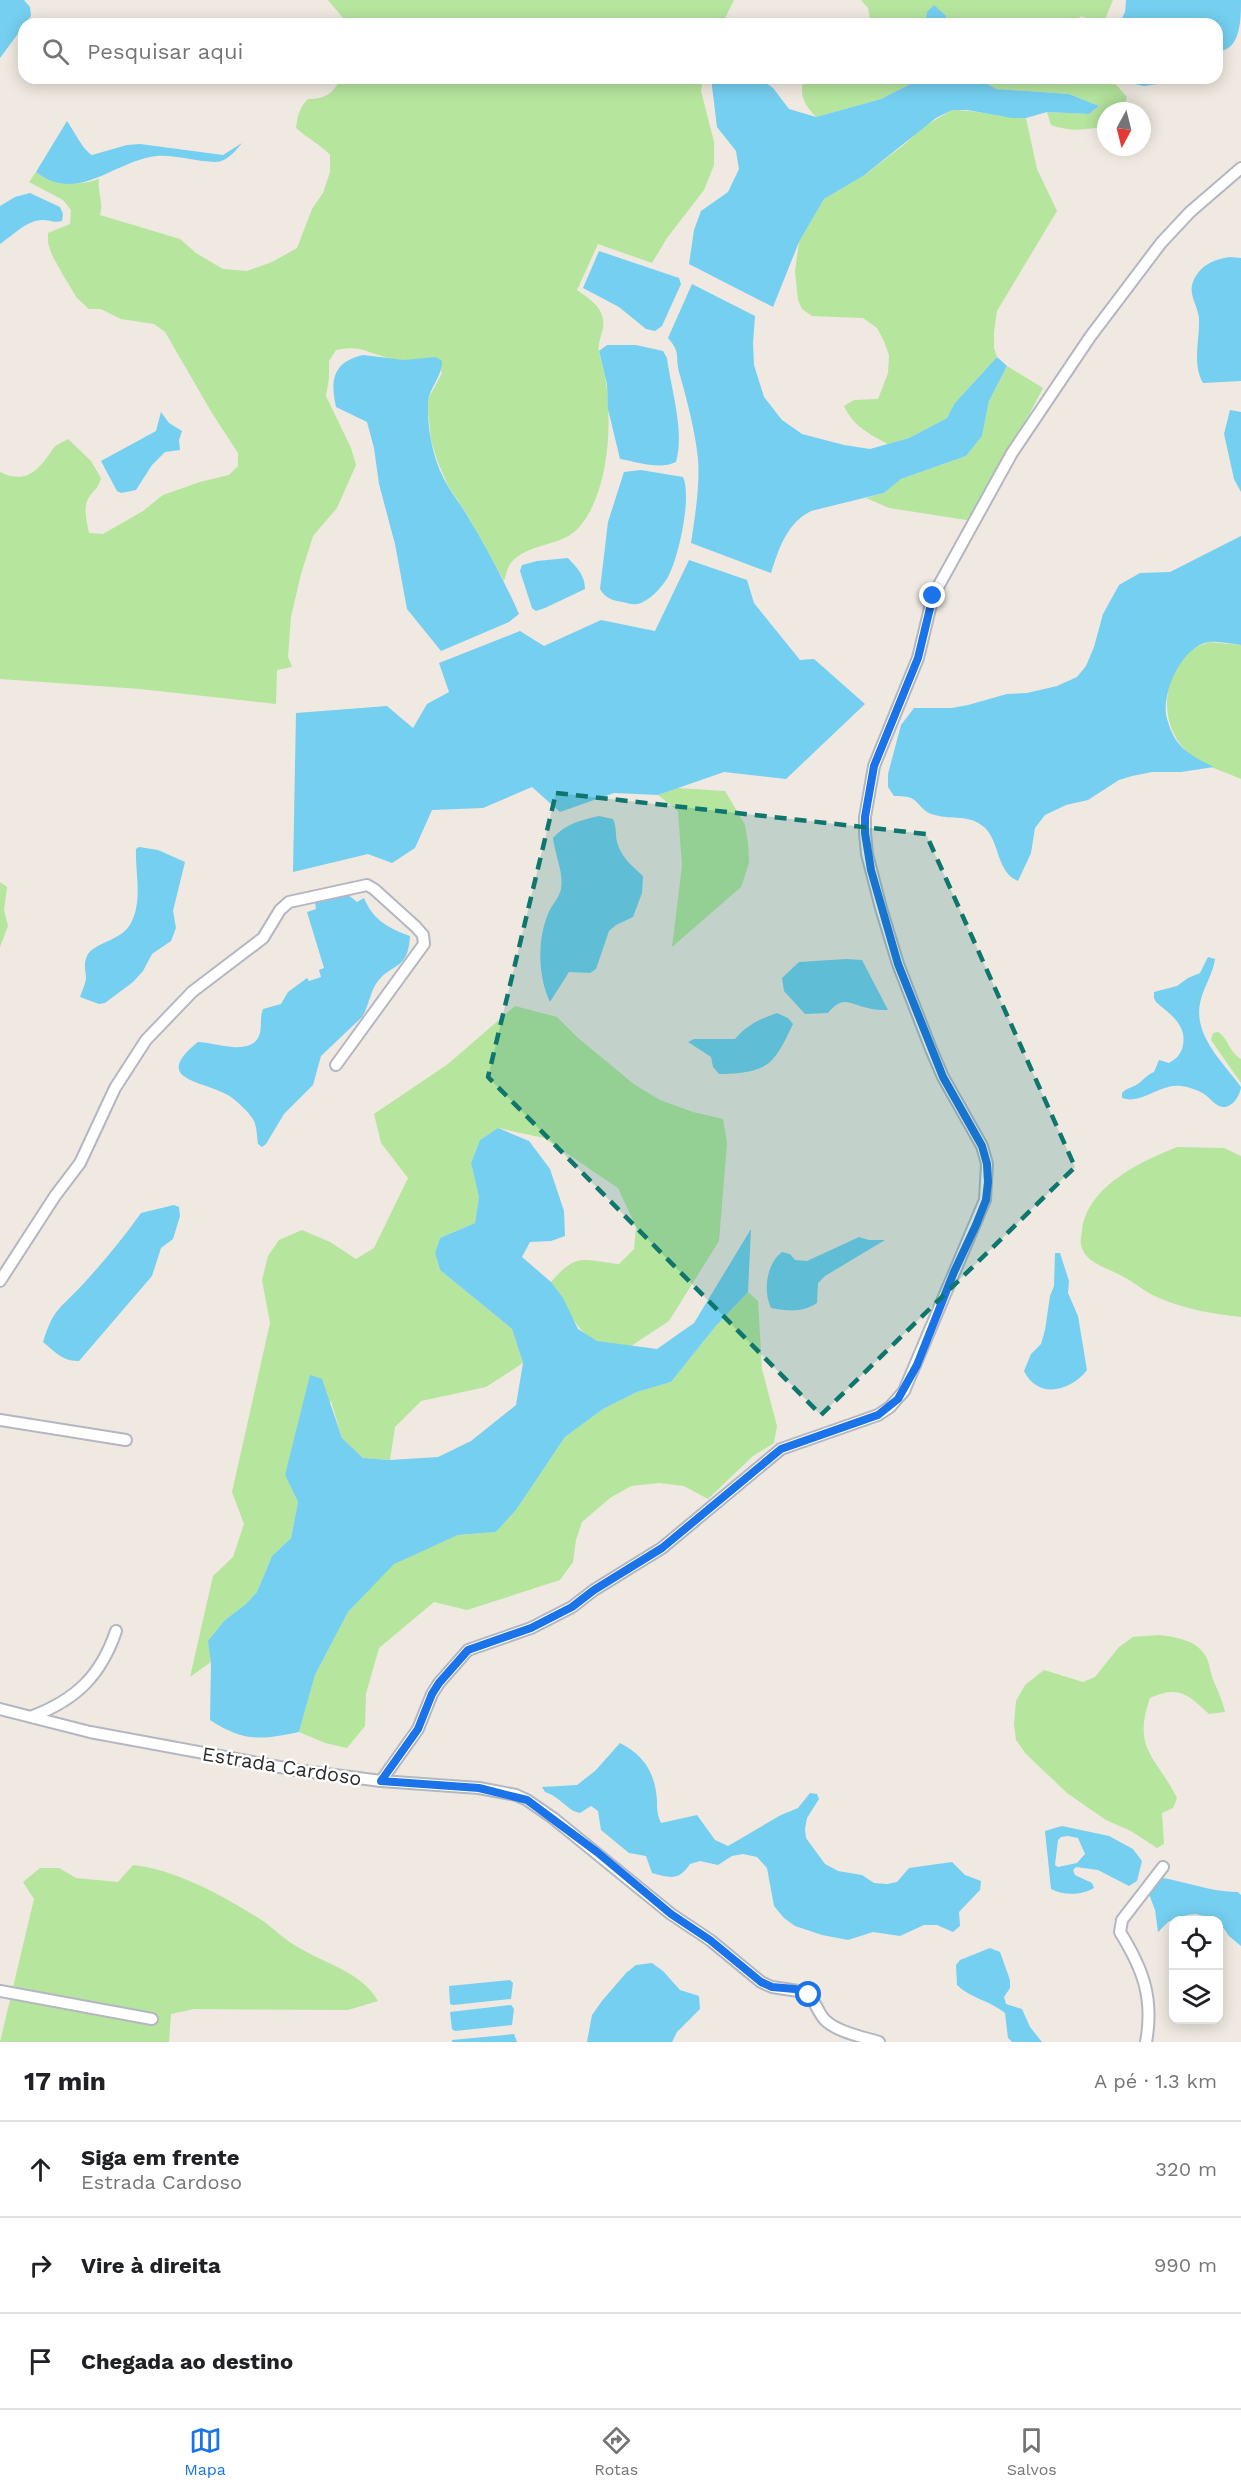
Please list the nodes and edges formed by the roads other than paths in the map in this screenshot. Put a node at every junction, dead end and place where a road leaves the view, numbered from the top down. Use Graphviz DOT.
graph roads {
  1 [pos="1241,168"];
  2 [pos="336,1065"];
  3 [pos="0,1281"];
  4 [pos="0,1420"];
  5 [pos="126,1440"];
  6 [pos="116,1631"];
  7 [pos="0,1709"];
  8 [pos="33,1716"];
  9 [pos="381,1781"];
  10 [pos="1163,1867"];
  11 [pos="0,1991"];
  12 [pos="152,2019"];
  13 [pos="879,2042"];
  14 [pos="1146,2042"];
  1 -- 9 [label="street"];
  2 -- 3 [label="street"];
  4 -- 5 [label="street"];
  6 -- 8 [label="street"];
  7 -- 8 [label="street, Estrada Cardoso"];
  8 -- 9 [label="street, Estrada Cardoso"];
  9 -- 13 [label="street, Estrada Cardoso"];
  10 -- 14 [label="street"];
  11 -- 12 [label="street"];
}
